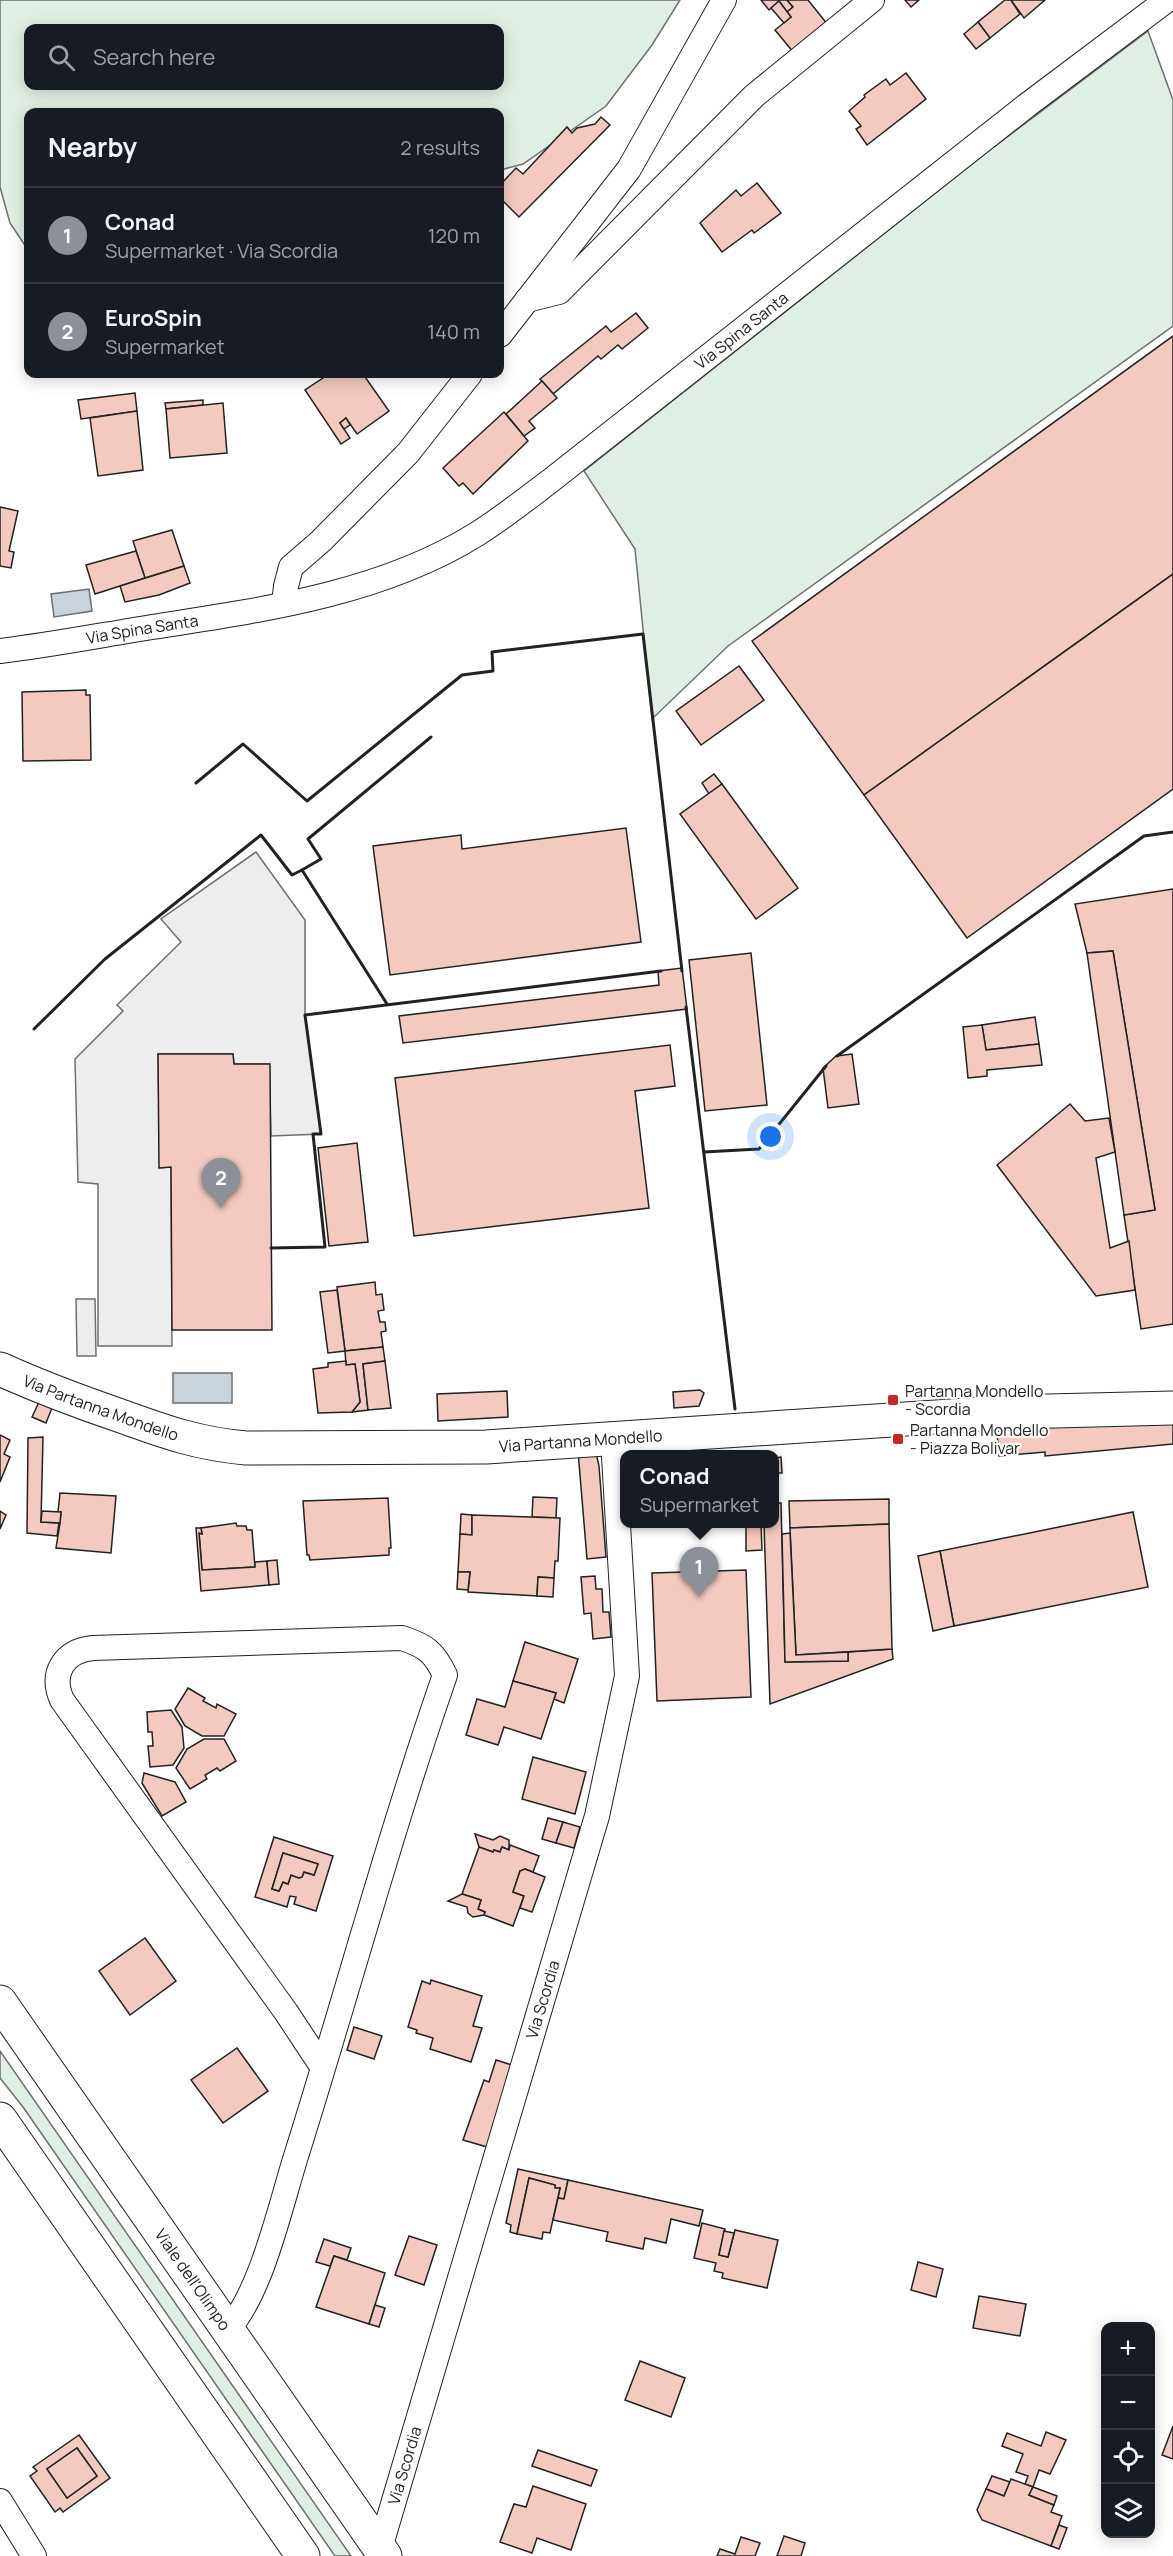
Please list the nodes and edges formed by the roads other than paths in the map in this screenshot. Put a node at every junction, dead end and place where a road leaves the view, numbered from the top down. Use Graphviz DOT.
graph roads {
  1 [pos="724,0"];
  2 [pos="872,0"];
  3 [pos="1167,0"];
  4 [pos="527,300"];
  5 [pos="504,330"];
  6 [pos="467,378"];
  7 [pos="284,604"];
  8 [pos="0,651"];
  9 [pos="0,1369"];
  10 [pos="1173,1408"];
  11 [pos="613,1440"];
  12 [pos="0,2002"];
  13 [pos="323,2068"];
  14 [pos="0,2119"];
  15 [pos="228,2329"];
  16 [pos="0,2501"];
  17 [pos="382,2552"];
  18 [pos="34,2556"];
  19 [pos="303,2556"];
  1 -- 4 [label="street"];
  2 -- 4 [label="street"];
  3 -- 7 [label="street, Via Spina Santa"];
  4 -- 5 [label="street"];
  6 -- 7 [label="street"];
  7 -- 8 [label="street, Via Spina Santa"];
  9 -- 11 [label="street, Via Partanna Mondello"];
  10 -- 11 [label="street, Via Partanna Mondello"];
  11 -- 17 [label="street, Via Scordia"];
  12 -- 15 [label="street, Viale dell'Olimpo"];
  13 -- 13 [label="street"];
  13 -- 15 [label="street"];
  14 -- 19 [label="street"];
  15 -- 17 [label="street, Viale dell'Olimpo"];
  16 -- 18 [label="street"];
}
